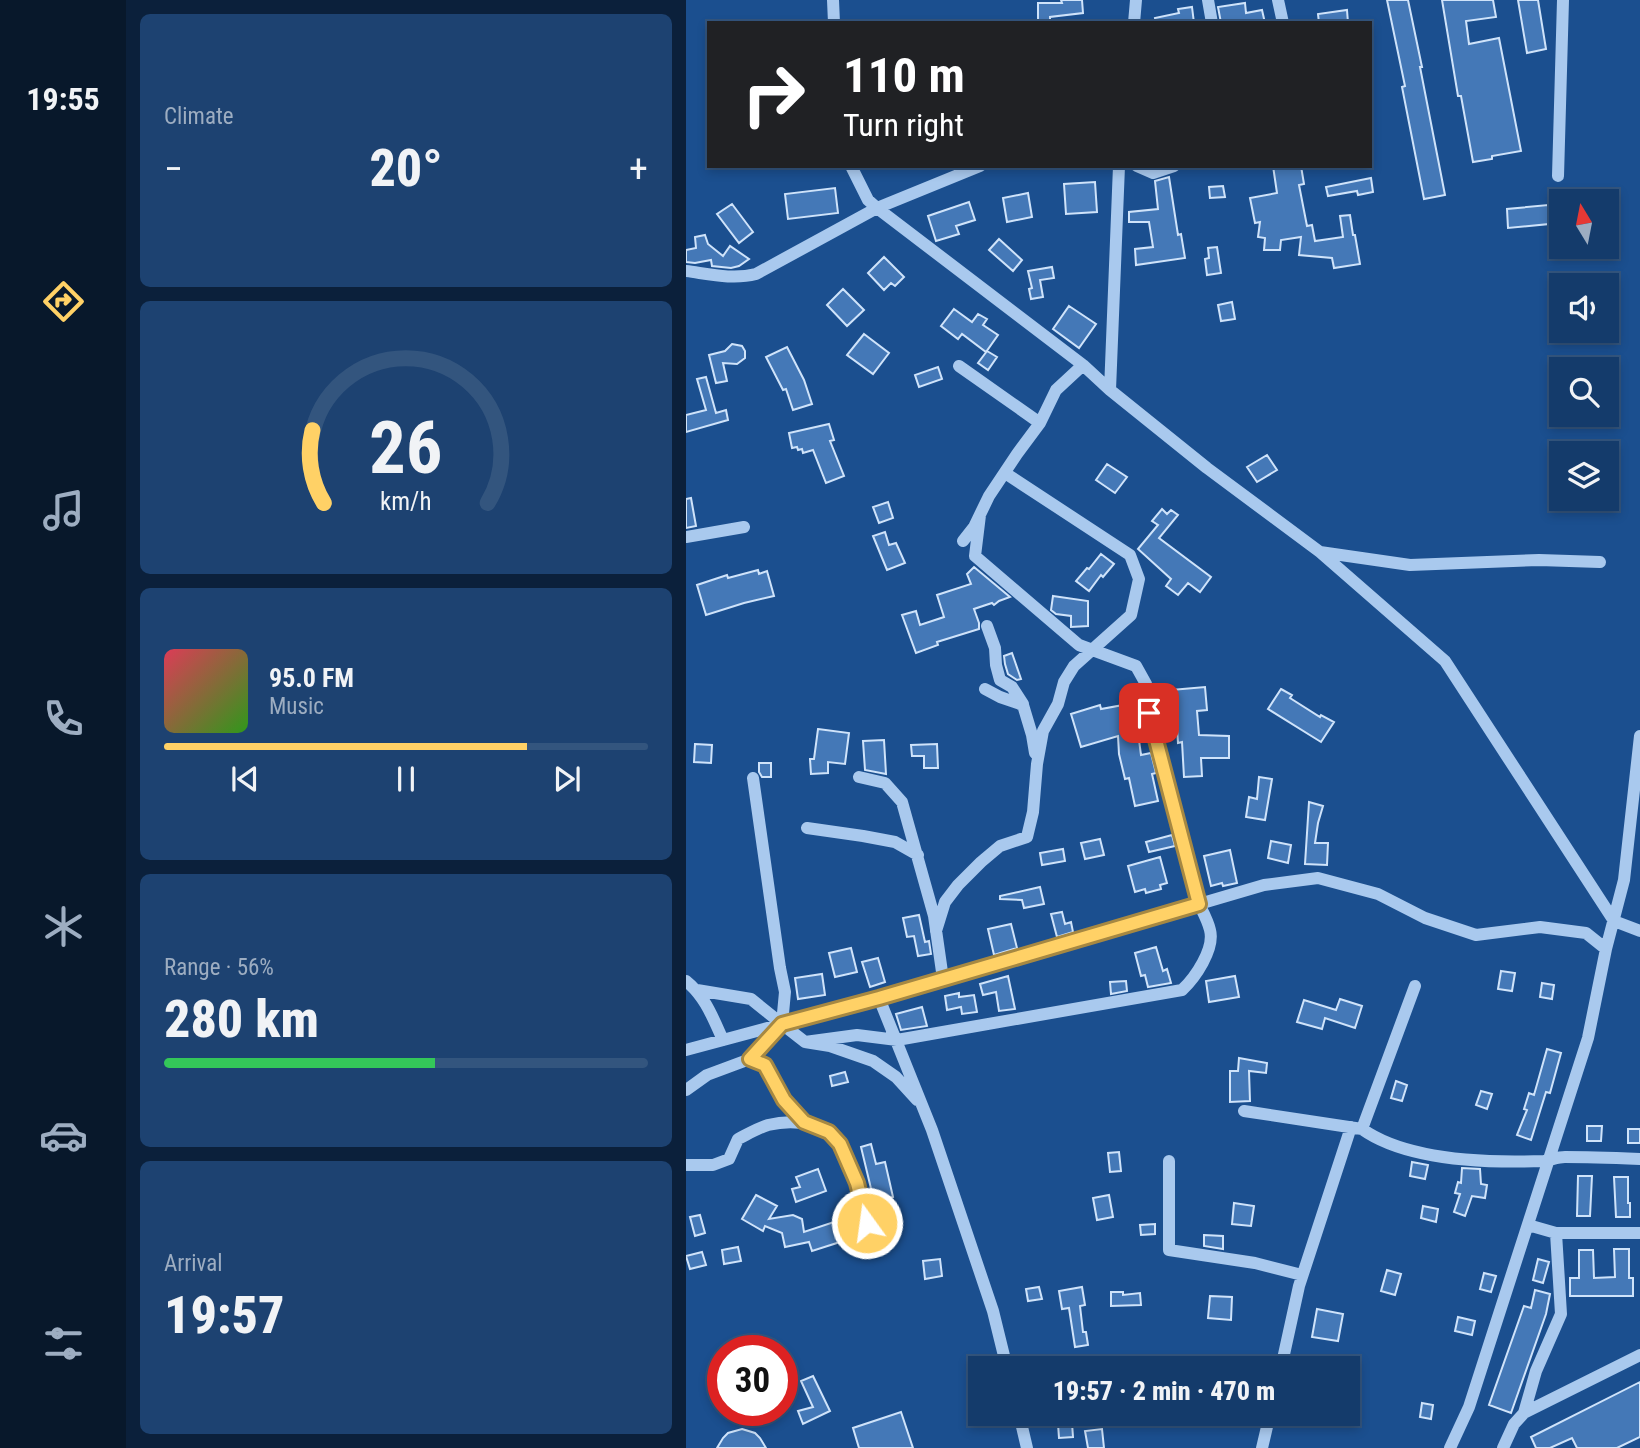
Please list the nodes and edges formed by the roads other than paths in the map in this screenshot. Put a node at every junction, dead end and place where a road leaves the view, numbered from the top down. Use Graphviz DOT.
graph roads {
  1 [pos="833,0"];
  2 [pos="1136,0"];
  3 [pos="1208,0"];
  4 [pos="1278,0"];
  5 [pos="1563,0"];
  6 [pos="834,21"];
  7 [pos="1134,21"];
  8 [pos="1212,21"];
  9 [pos="1283,21"];
  10 [pos="852,168"];
  11 [pos="975,168"];
  12 [pos="1119,168"];
  13 [pos="1142,168"];
  14 [pos="1168,168"];
  15 [pos="1558,176"];
  16 [pos="877,208"];
  17 [pos="686,271"];
  18 [pos="1083,365"];
  19 [pos="959,366"];
  20 [pos="1110,390"];
  21 [pos="1040,423"];
  22 [pos="1005,472"];
  23 [pos="980,515"];
  24 [pos="744,527"];
  25 [pos="686,537"];
  26 [pos="963,541"];
  27 [pos="1320,552"];
  28 [pos="1600,562"];
  29 [pos="987,626"];
  30 [pos="1093,650"];
  31 [pos="985,689"];
  32 [pos="1023,705"];
  33 [pos="1640,736"];
  34 [pos="1037,764"];
  35 [pos="859,777"];
  36 [pos="753,778"];
  37 [pos="807,828"];
  38 [pos="918,855"];
  39 [pos="1633,858"];
  40 [pos="1199,904"];
  41 [pos="1614,921"];
  42 [pos="936,931"];
  43 [pos="1640,931"];
  44 [pos="1606,949"];
  45 [pos="943,979"];
  46 [pos="686,981"];
  47 [pos="1415,986"];
  48 [pos="697,990"];
  49 [pos="879,998"];
  50 [pos="782,1024"];
  51 [pos="723,1040"];
  52 [pos="897,1040"];
  53 [pos="805,1042"];
  54 [pos="686,1050"];
  55 [pos="750,1059"];
  56 [pos="686,1090"];
  57 [pos="922,1105"];
  58 [pos="1244,1111"];
  59 [pos="804,1122"];
  60 [pos="1357,1128"];
  61 [pos="1640,1159"];
  62 [pos="1169,1161"];
  63 [pos="1548,1161"];
  64 [pos="686,1165"];
  65 [pos="867,1223"];
  66 [pos="1528,1224"];
  67 [pos="1556,1233"];
  68 [pos="1640,1233"];
  69 [pos="1302,1275"];
  70 [pos="1640,1355"];
  71 [pos="1004,1356"];
  72 [pos="1284,1356"];
  73 [pos="1524,1413"];
  74 [pos="1022,1426"];
  75 [pos="1267,1426"];
  76 [pos="1027,1448"];
  77 [pos="1262,1448"];
  78 [pos="1450,1448"];
  79 [pos="1503,1448"];
  1 -- 6 [label="street"];
  2 -- 7 [label="street"];
  3 -- 8 [label="street"];
  4 -- 9 [label="street"];
  5 -- 15 [label="street"];
  10 -- 16 [label="street"];
  11 -- 16 [label="street"];
  12 -- 20 [label="street"];
  13 -- 14 [label="street"];
  16 -- 17 [label="street"];
  16 -- 18 [label="street"];
  18 -- 20 [label="street"];
  18 -- 21 [label="street"];
  19 -- 21 [label="street"];
  20 -- 27 [label="street"];
  21 -- 22 [label="street"];
  22 -- 23 [label="street"];
  22 -- 30 [label="street"];
  23 -- 26 [label="street"];
  23 -- 30 [label="street"];
  24 -- 25 [label="street"];
  27 -- 28 [label="street"];
  27 -- 41 [label="street"];
  29 -- 32 [label="street"];
  30 -- 34 [label="street"];
  30 -- 40 [label="street"];
  31 -- 32 [label="street"];
  32 -- 34 [label="street"];
  33 -- 39 [label="street"];
  34 -- 42 [label="street"];
  35 -- 38 [label="street"];
  36 -- 50 [label="street"];
  37 -- 38 [label="street"];
  38 -- 42 [label="street"];
  39 -- 41 [label="street"];
  40 -- 44 [label="street"];
  40 -- 45 [label="street"];
  40 -- 52 [label="street"];
  41 -- 43 [label="street"];
  41 -- 44 [label="street"];
  42 -- 45 [label="street"];
  44 -- 63 [label="street"];
  45 -- 49 [label="street"];
  46 -- 48 [label="street"];
  47 -- 60 [label="street"];
  48 -- 50 [label="street"];
  48 -- 51 [label="street"];
  49 -- 50 [label="street"];
  49 -- 52 [label="street"];
  50 -- 51 [label="street"];
  50 -- 53 [label="street"];
  50 -- 55 [label="street"];
  51 -- 54 [label="street"];
  52 -- 53 [label="street"];
  52 -- 57 [label="street"];
  53 -- 57 [label="street"];
  55 -- 56 [label="street"];
  55 -- 59 [label="street"];
  57 -- 71 [label="street"];
  58 -- 60 [label="street"];
  59 -- 64 [label="street"];
  59 -- 65 [label="street"];
  60 -- 63 [label="street"];
  60 -- 69 [label="street"];
  61 -- 63 [label="street"];
  62 -- 69 [label="street"];
  63 -- 66 [label="street"];
  66 -- 67 [label="street"];
  66 -- 78 [label="street"];
  67 -- 68 [label="street"];
  67 -- 73 [label="street"];
  69 -- 72 [label="street"];
  70 -- 73 [label="street"];
  73 -- 79 [label="street"];
  74 -- 76 [label="street"];
  75 -- 77 [label="street"];
}
